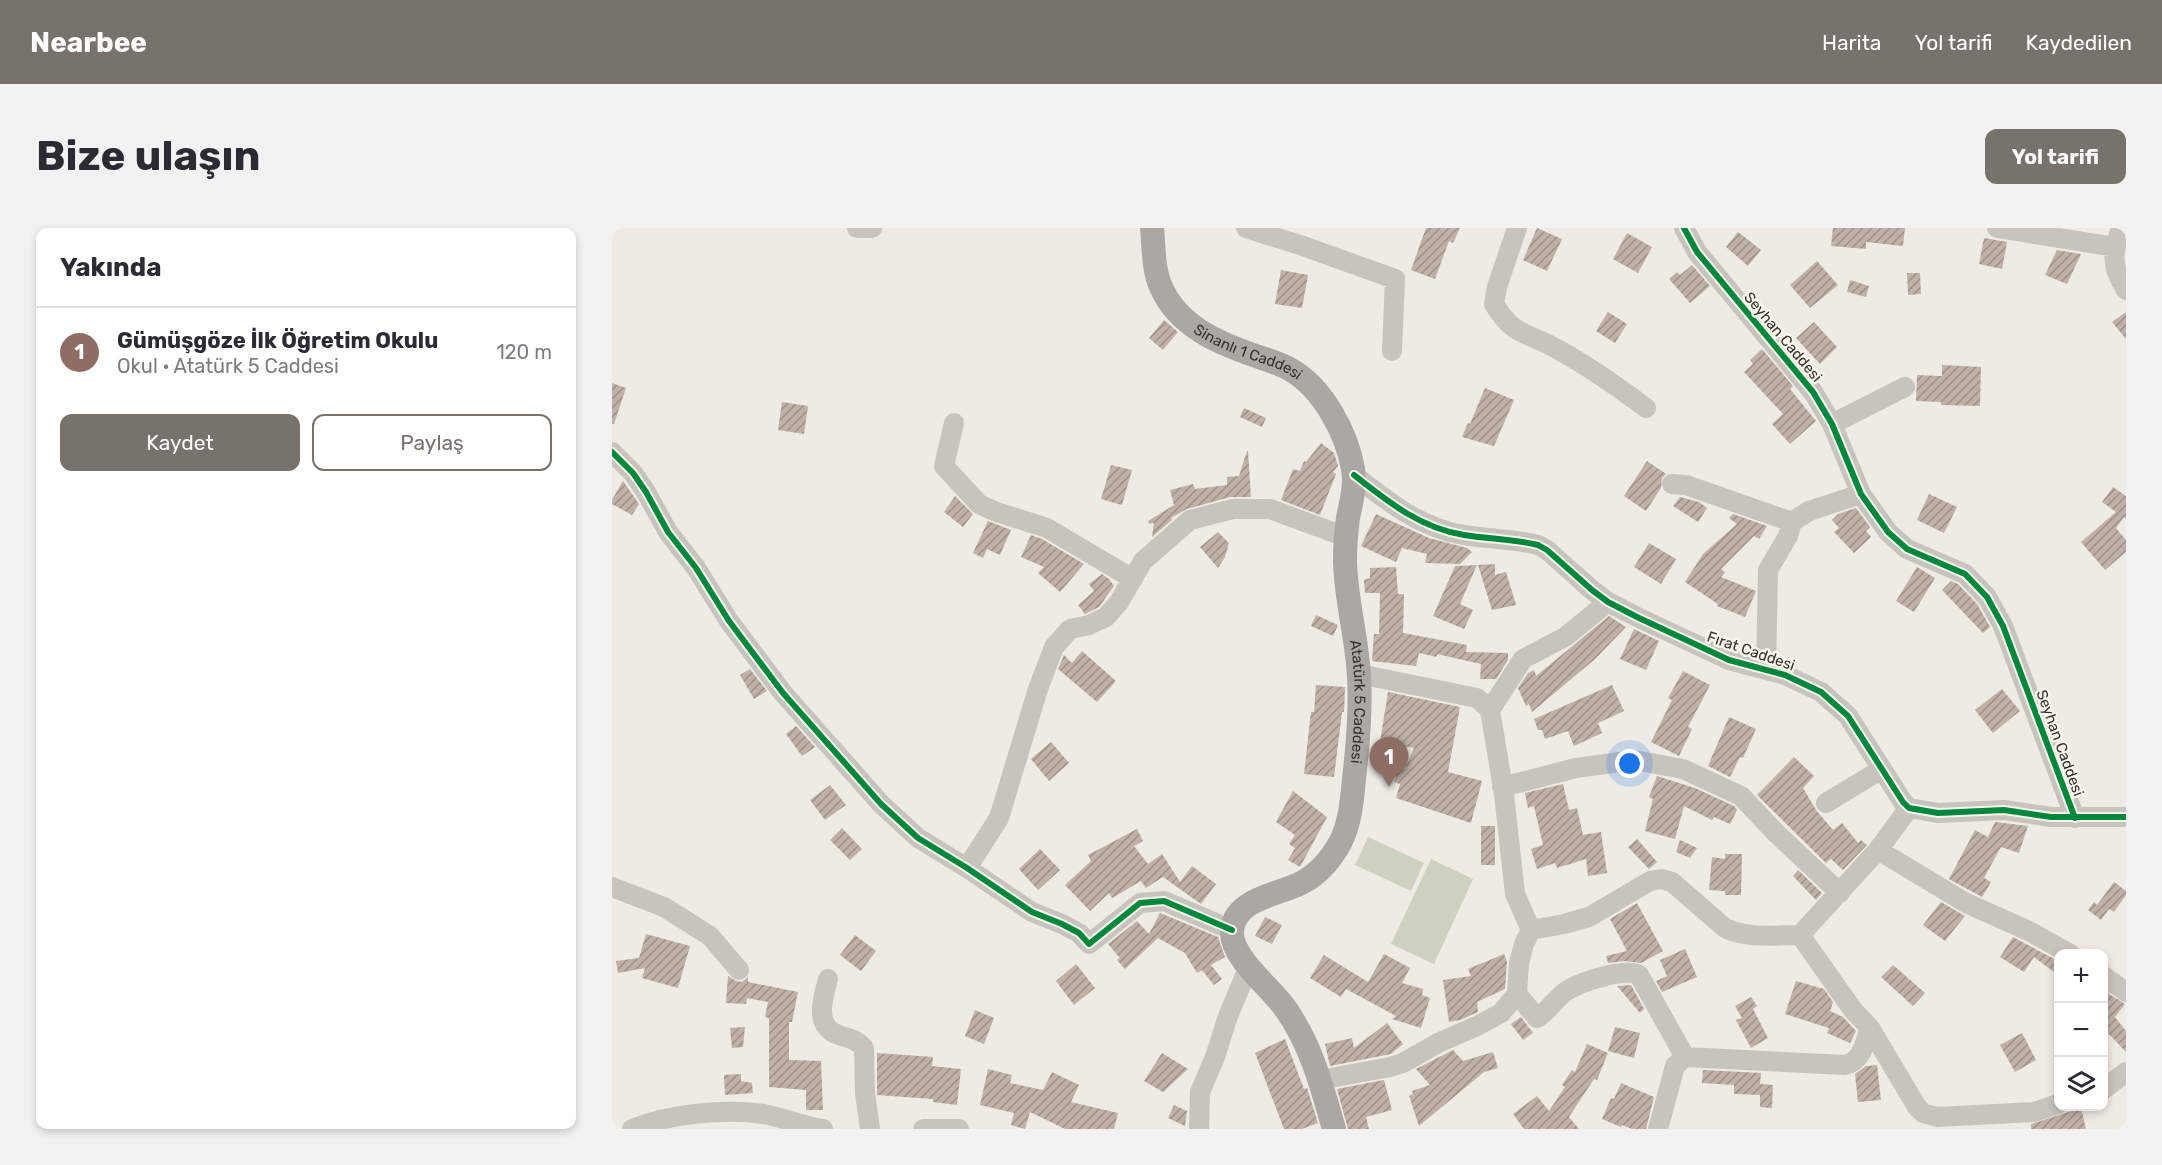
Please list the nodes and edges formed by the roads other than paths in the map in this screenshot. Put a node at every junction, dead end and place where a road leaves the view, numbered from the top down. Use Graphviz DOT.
graph roads {
  1 [pos="857,228"];
  2 [pos="872,228"];
  3 [pos="1152,228"];
  4 [pos="1246,228"];
  5 [pos="1517,228"];
  6 [pos="1684,228"];
  7 [pos="1997,228"];
  8 [pos="2121,228"];
  9 [pos="2115,247"];
  10 [pos="2126,290"];
  11 [pos="1392,351"];
  12 [pos="1905,387"];
  13 [pos="1646,408"];
  14 [pos="954,423"];
  15 [pos="1832,424"];
  16 [pos="612,452"];
  17 [pos="1354,475"];
  18 [pos="1672,484"];
  19 [pos="1861,494"];
  20 [pos="1792,522"];
  21 [pos="1346,537"];
  22 [pos="1132,579"];
  23 [pos="1608,602"];
  24 [pos="1766,670"];
  25 [pos="1359,674"];
  26 [pos="1490,710"];
  27 [pos="1882,769"];
  28 [pos="1502,787"];
  29 [pos="1826,803"];
  30 [pos="1909,808"];
  31 [pos="2126,817"];
  32 [pos="2075,818"];
  33 [pos="1878,850"];
  34 [pos="967,868"];
  35 [pos="612,887"];
  36 [pos="1840,893"];
  37 [pos="1232,930"];
  38 [pos="1532,930"];
  39 [pos="1800,935"];
  40 [pos="2061,949"];
  41 [pos="1249,966"];
  42 [pos="739,970"];
  43 [pos="828,979"];
  44 [pos="2108,979"];
  45 [pos="2126,992"];
  46 [pos="1517,994"];
  47 [pos="1870,1028"];
  48 [pos="1685,1057"];
  49 [pos="2126,1072"];
  50 [pos="1320,1080"];
  51 [pos="2108,1085"];
  52 [pos="2054,1105"];
  53 [pos="632,1129"];
  54 [pos="823,1129"];
  55 [pos="870,1129"];
  56 [pos="923,1129"];
  57 [pos="950,1129"];
  58 [pos="1199,1129"];
  59 [pos="1334,1129"];
  60 [pos="1658,1129"];
  1 -- 2 [label="street"];
  3 -- 17 [label="main road, Sinanlı 1 Caddesi"];
  4 -- 11 [label="street"];
  5 -- 13 [label="street"];
  6 -- 15 [label="street, Seyhan Caddesi"];
  7 -- 9 [label="street"];
  8 -- 9 [label="street"];
  9 -- 10 [label="street"];
  12 -- 15 [label="street"];
  14 -- 22 [label="street"];
  15 -- 19 [label="street, Seyhan Caddesi"];
  16 -- 34 [label="street"];
  17 -- 21 [label="main road, Atatürk 5 Caddesi"];
  17 -- 23 [label="street, Fırat Caddesi"];
  18 -- 20 [label="street"];
  19 -- 20 [label="street"];
  19 -- 32 [label="street, Seyhan Caddesi"];
  20 -- 24 [label="street"];
  21 -- 22 [label="street"];
  21 -- 25 [label="main road, Atatürk 5 Caddesi"];
  22 -- 34 [label="street"];
  23 -- 24 [label="street, Fırat Caddesi"];
  23 -- 26 [label="street"];
  24 -- 27 [label="street, Fırat Caddesi"];
  25 -- 26 [label="street"];
  25 -- 37 [label="main road, Atatürk 5 Caddesi"];
  26 -- 28 [label="street"];
  27 -- 29 [label="street"];
  27 -- 30 [label="street, Fırat Caddesi"];
  28 -- 36 [label="street"];
  28 -- 38 [label="street"];
  30 -- 32 [label="street"];
  30 -- 33 [label="street"];
  31 -- 32 [label="street"];
  33 -- 36 [label="street"];
  33 -- 40 [label="street"];
  34 -- 37 [label="street"];
  35 -- 42 [label="street"];
  36 -- 39 [label="street"];
  37 -- 41 [label="main road"];
  38 -- 39 [label="street"];
  38 -- 46 [label="street"];
  39 -- 47 [label="street"];
  41 -- 50 [label="main road"];
  41 -- 58 [label="street"];
  43 -- 55 [label="street"];
  44 -- 45 [label="street"];
  46 -- 48 [label="street"];
  46 -- 50 [label="street"];
  47 -- 48 [label="street"];
  47 -- 52 [label="street"];
  48 -- 60 [label="street"];
  49 -- 51 [label="street"];
  50 -- 59 [label="main road"];
  53 -- 54 [label="street"];
  56 -- 57 [label="street"];
}
